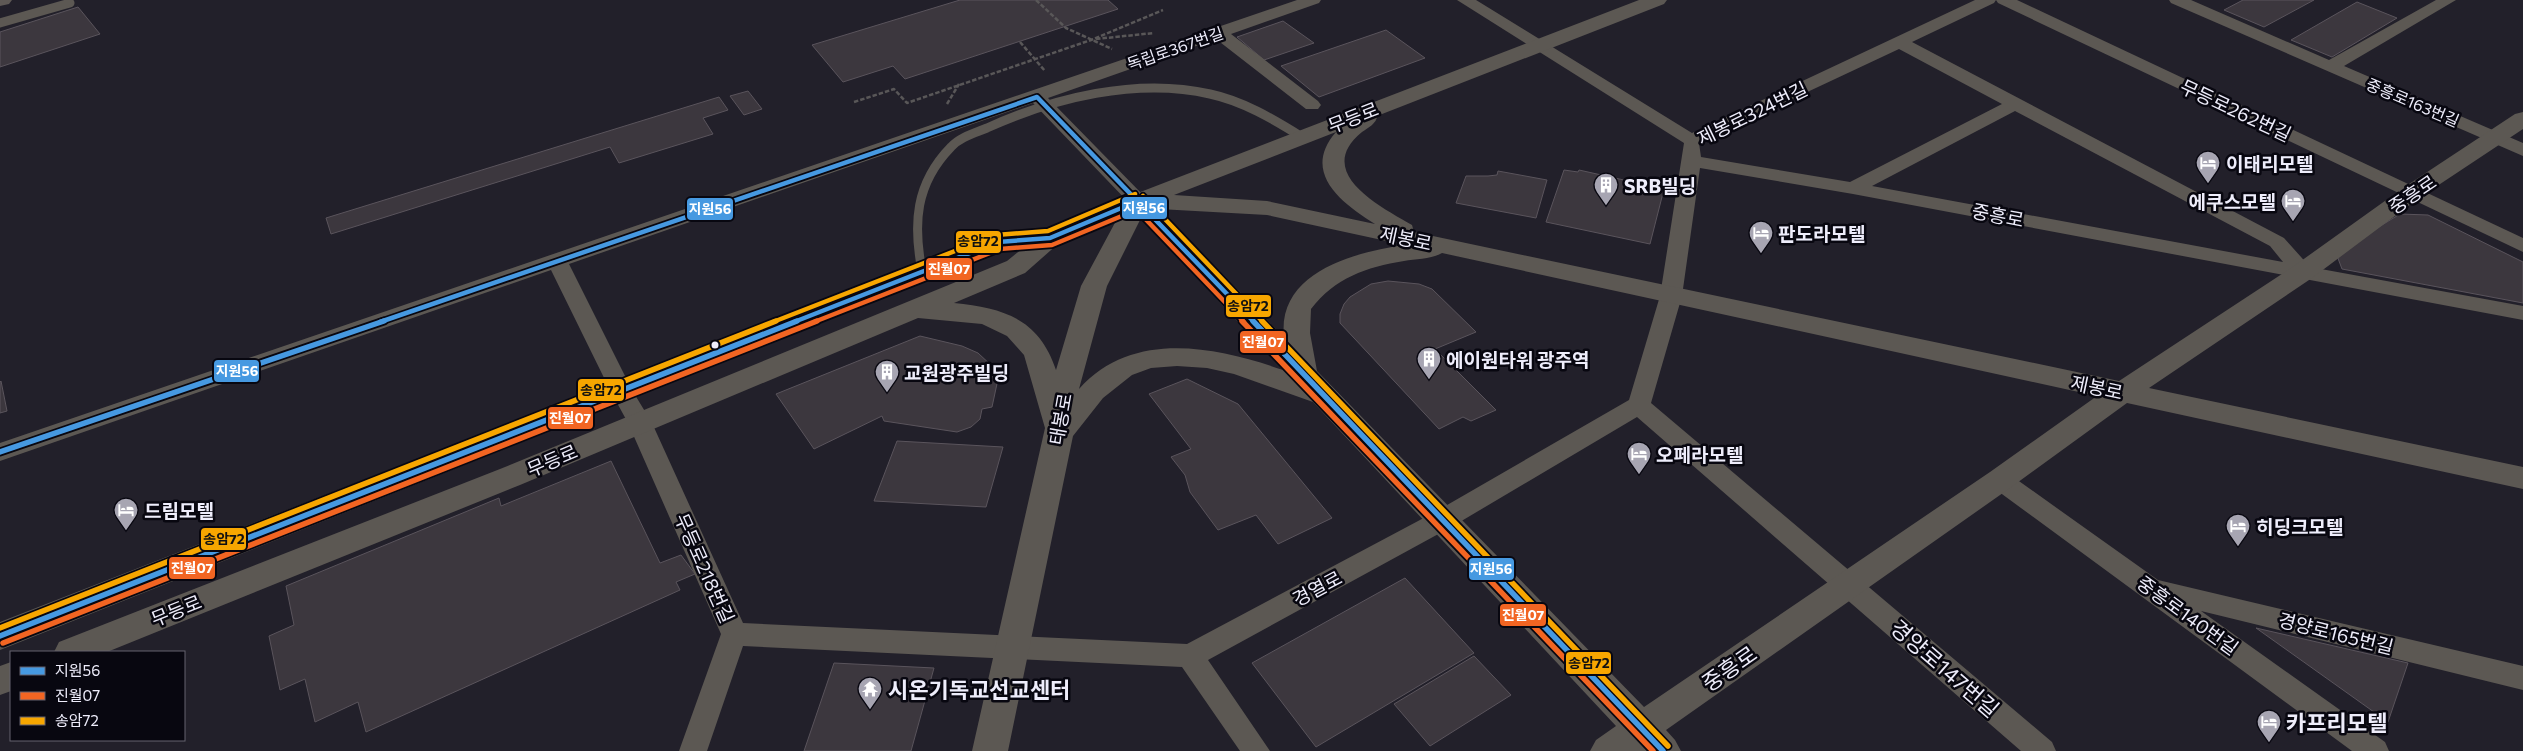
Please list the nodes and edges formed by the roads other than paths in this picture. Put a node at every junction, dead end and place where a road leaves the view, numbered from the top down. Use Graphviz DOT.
graph roads {
  1 [pos="1314,0"];
  2 [pos="1466,0"];
  3 [pos="1657,0"];
  4 [pos="1988,0"];
  5 [pos="2004,0"];
  6 [pos="2448,0"];
  7 [pos="2191,2"];
  8 [pos="70,3"];
  9 [pos="0,23"];
  10 [pos="1219,32"];
  11 [pos="1899,42"];
  12 [pos="1538,46"];
  13 [pos="2331,66"];
  14 [pos="1042,101"];
  15 [pos="1386,104"];
  16 [pos="2016,104"];
  17 [pos="1312,105"];
  18 [pos="2523,120"];
  19 [pos="1302,137"];
  20 [pos="2496,138"];
  21 [pos="1690,140"];
  22 [pos="2523,150"];
  23 [pos="1692,161"];
  24 [pos="1853,188"];
  25 [pos="2411,193"];
  26 [pos="1138,201"];
  27 [pos="1050,238"];
  28 [pos="1436,244"];
  29 [pos="2523,246"];
  30 [pos="557,261"];
  31 [pos="922,271"];
  32 [pos="2303,272"];
  33 [pos="1671,296"];
  34 [pos="910,309"];
  35 [pos="2523,313"];
  36 [pos="1304,374"];
  37 [pos="621,390"];
  38 [pos="2121,393"];
  39 [pos="1326,396"];
  40 [pos="1639,405"];
  41 [pos="640,423"];
  42 [pos="1059,433"];
  43 [pos="0,452"];
  44 [pos="2523,478"];
  45 [pos="2000,480"];
  46 [pos="1444,519"];
  47 [pos="1849,585"];
  48 [pos="2150,588"];
  49 [pos="734,634"];
  50 [pos="0,636"];
  51 [pos="1014,648"];
  52 [pos="73,651"];
  53 [pos="1190,656"];
  54 [pos="2523,678"];
  55 [pos="1642,728"];
  56 [pos="693,751"];
  57 [pos="990,751"];
  58 [pos="1256,751"];
  59 [pos="1608,751"];
  60 [pos="1663,751"];
  61 [pos="2042,751"];
  62 [pos="2375,751"];
  1 -- 10 [label="street, 독립로367번길"];
  2 -- 12 [label="street"];
  3 -- 12 [label="street, 무등로"];
  4 -- 11 [label="street, 제봉로324번길"];
  5 -- 25 [label="street, 무등로262번길"];
  6 -- 13 [label="street, 중흥로163번길"];
  7 -- 13 [label="street, 중흥로163번길"];
  8 -- 9 [label="lane"];
  10 -- 14 [label="street, 독립로367번길"];
  10 -- 17 [label="street"];
  11 -- 16 [label="street"];
  11 -- 21 [label="street, 제봉로324번길"];
  12 -- 15 [label="street, 무등로"];
  12 -- 21 [label="street"];
  13 -- 20 [label="street, 중흥로163번길"];
  14 -- 19 [label="lane"];
  14 -- 26 [label="street"];
  14 -- 30 [label="street, 독립로367번길"];
  14 -- 31 [label="lane"];
  15 -- 19 [label="street, 무등로"];
  15 -- 28 [label="street"];
  16 -- 24 [label="street"];
  16 -- 32 [label="street"];
  18 -- 20 [label="street, 중흥로"];
  19 -- 26 [label="street, 무등로"];
  20 -- 22 [label="street, 중흥로163번길"];
  20 -- 25 [label="street, 중흥로"];
  21 -- 23 [label="street, 제봉로324번길"];
  23 -- 24 [label="street, 중흥로"];
  23 -- 33 [label="street, 제봉로324번길"];
  24 -- 32 [label="street, 중흥로"];
  25 -- 29 [label="street, 무등로262번길"];
  25 -- 32 [label="street, 중흥로"];
  26 -- 27 [label="street, 무등로"];
  26 -- 28 [label="street, 제봉로"];
  26 -- 36 [label="street"];
  26 -- 42 [label="street, 태봉로"];
  27 -- 31 [label="street, 무등로"];
  27 -- 34 [label="street, 무등로"];
  28 -- 33 [label="street, 제봉로"];
  28 -- 36 [label="street"];
  30 -- 37 [label="street, 무등로218번길"];
  30 -- 43 [label="street, 독립로367번길"];
  31 -- 37 [label="street, 무등로"];
  32 -- 35 [label="street, 중흥로"];
  32 -- 38 [label="street, 중흥로"];
  33 -- 38 [label="street, 제봉로"];
  33 -- 40 [label="street"];
  34 -- 41 [label="street, 무등로"];
  34 -- 42 [label="street"];
  36 -- 39 [label="street"];
  37 -- 41 [label="street, 무등로218번길"];
  37 -- 50 [label="street, 무등로"];
  38 -- 44 [label="street, 제봉로"];
  38 -- 45 [label="street, 중흥로"];
  39 -- 42 [label="street"];
  39 -- 46 [label="street"];
  40 -- 46 [label="street, 경열로"];
  40 -- 47 [label="street"];
  41 -- 49 [label="street, 무등로218번길"];
  41 -- 52 [label="street, 무등로"];
  42 -- 51 [label="street, 태봉로"];
  45 -- 47 [label="street, 중흥로"];
  45 -- 48 [label="street, 중흥로140번길"];
  46 -- 53 [label="street, 경열로"];
  46 -- 55 [label="street"];
  47 -- 55 [label="street, 중흥로"];
  47 -- 61 [label="street, 경양로147번길"];
  48 -- 54 [label="street, 경양로165번길"];
  48 -- 62 [label="street, 중흥로140번길"];
  49 -- 51 [label="street"];
  49 -- 56 [label="street, 무등로218번길"];
  51 -- 53 [label="street"];
  51 -- 57 [label="street, 태봉로"];
  53 -- 58 [label="street"];
  55 -- 59 [label="street, 중흥로"];
  55 -- 60 [label="street"];
}
